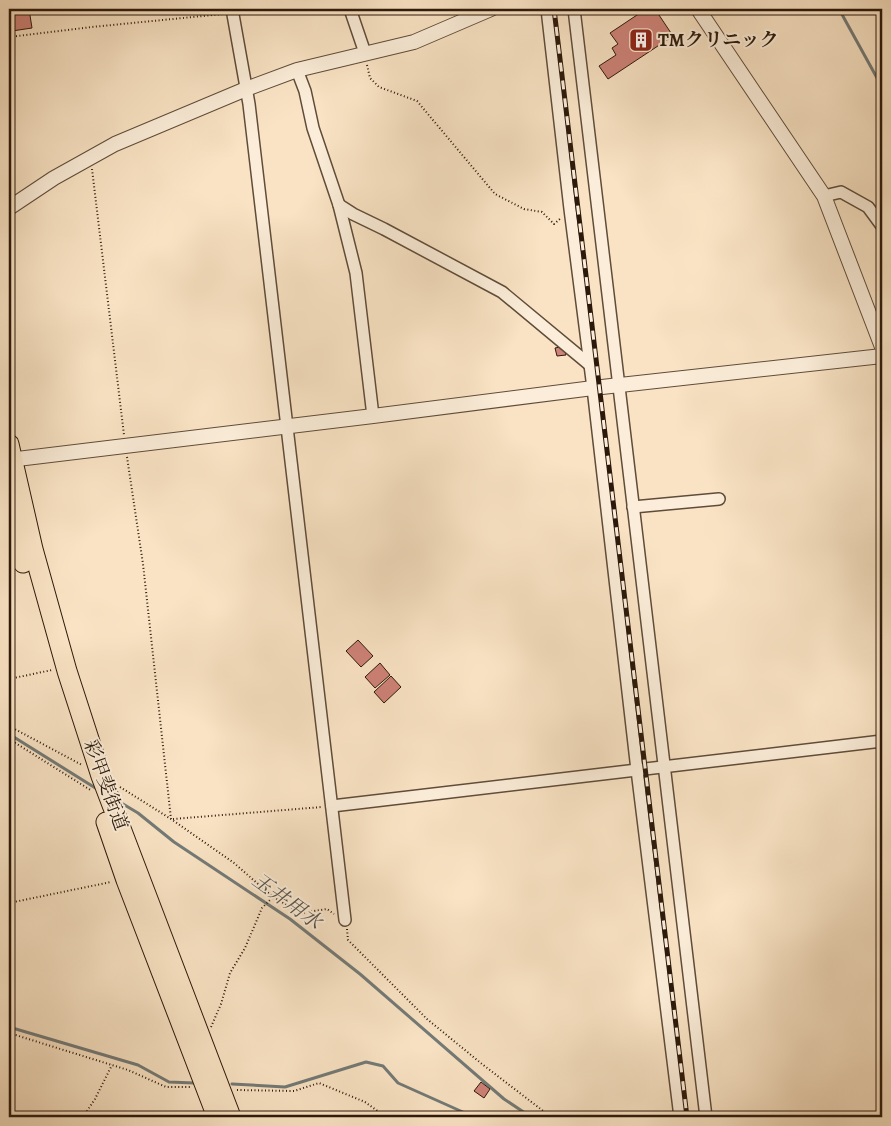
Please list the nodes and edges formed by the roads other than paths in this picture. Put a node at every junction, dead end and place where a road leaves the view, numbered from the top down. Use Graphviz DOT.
graph roads {
  1 [pos="350,9"];
  2 [pos="491,9"];
  3 [pos="547,9"];
  4 [pos="574,9"];
  5 [pos="698,9"];
  6 [pos="232,11"];
  7 [pos="365,53"];
  8 [pos="297,70"];
  9 [pos="246,89"];
  10 [pos="824,196"];
  11 [pos="339,205"];
  12 [pos="9,208"];
  13 [pos="882,226"];
  14 [pos="882,347"];
  15 [pos="882,356"];
  16 [pos="590,365"];
  17 [pos="618,386"];
  18 [pos="593,388"];
  19 [pos="373,416"];
  20 [pos="287,427"];
  21 [pos="10,454"];
  22 [pos="719,499"];
  23 [pos="9,506"];
  24 [pos="633,507"];
  25 [pos="882,741"];
  26 [pos="664,767"];
  27 [pos="637,770"];
  28 [pos="98,783"];
  29 [pos="332,806"];
  30 [pos="345,920"];
  31 [pos="214,1088"];
  32 [pos="217,1117"];
  33 [pos="232,1117"];
  34 [pos="680,1117"];
  35 [pos="706,1117"];
  1 -- 7 [label="street"];
  2 -- 7 [label="street"];
  3 -- 16 [label="street"];
  4 -- 17 [label="street"];
  5 -- 10 [label="street"];
  6 -- 9 [label="street"];
  7 -- 8 [label="street"];
  8 -- 9 [label="street"];
  8 -- 11 [label="street"];
  9 -- 12 [label="street"];
  9 -- 20 [label="street"];
  10 -- 13 [label="street"];
  10 -- 14 [label="street"];
  11 -- 16 [label="street"];
  11 -- 19 [label="street"];
  15 -- 17 [label="street"];
  16 -- 18 [label="street"];
  17 -- 18 [label="street"];
  17 -- 24 [label="street"];
  18 -- 19 [label="street"];
  18 -- 27 [label="street"];
  19 -- 20 [label="street"];
  20 -- 21 [label="street"];
  20 -- 29 [label="street"];
  21 -- 28 [label="highway, 彩甲斐街道"];
  22 -- 24 [label="street"];
  23 -- 28 [label="highway, 彩甲斐街道"];
  24 -- 26 [label="street"];
  25 -- 26 [label="street"];
  26 -- 27 [label="street"];
  26 -- 35 [label="street"];
  27 -- 29 [label="street"];
  27 -- 34 [label="street"];
  28 -- 31 [label="highway, 彩甲斐街道"];
  28 -- 31 [label="highway, 彩甲斐街道"];
  29 -- 30 [label="street"];
  31 -- 32 [label="highway, 彩甲斐街道"];
  31 -- 33 [label="highway, 彩甲斐街道"];
}
